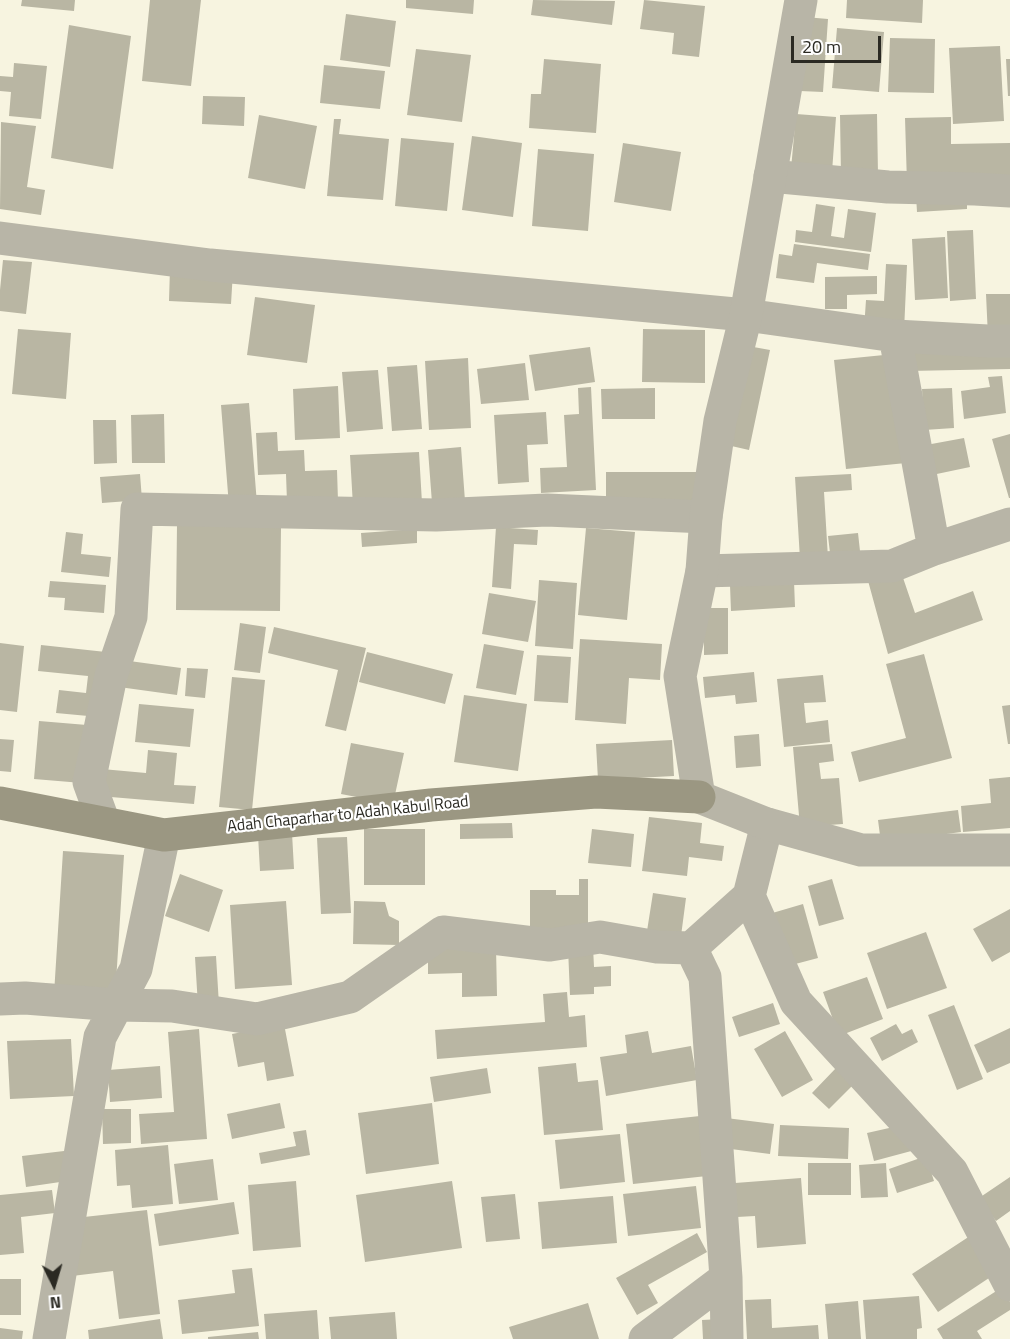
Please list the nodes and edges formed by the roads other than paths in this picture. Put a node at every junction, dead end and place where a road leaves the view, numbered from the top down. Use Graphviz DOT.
graph roads {
  1 [pos="801,0"];
  2 [pos="770,176"];
  3 [pos="1010,191"];
  4 [pos="0,238"];
  5 [pos="746,315"];
  6 [pos="895,336"];
  7 [pos="1010,341"];
  8 [pos="706,518"];
  9 [pos="1010,524"];
  10 [pos="934,549"];
  11 [pos="702,570"];
  12 [pos="699,797"];
  13 [pos="0,804"];
  14 [pos="104,823"];
  15 [pos="767,824"];
  16 [pos="164,835"];
  17 [pos="1010,850"];
  18 [pos="749,896"];
  19 [pos="691,948"];
  20 [pos="0,999"];
  21 [pos="117,1005"];
  22 [pos="726,1278"];
  23 [pos="1010,1286"];
  24 [pos="49,1339"];
  25 [pos="645,1339"];
  26 [pos="727,1339"];
  1 -- 2 [label="street"];
  2 -- 3 [label="street"];
  2 -- 5 [label="street"];
  4 -- 5 [label="street"];
  5 -- 6 [label="street"];
  5 -- 8 [label="street"];
  6 -- 7 [label="street"];
  6 -- 10 [label="street"];
  8 -- 11 [label="street"];
  8 -- 14 [label="street"];
  9 -- 10 [label="street"];
  10 -- 11 [label="street"];
  11 -- 12 [label="street"];
  12 -- 15 [label="street"];
  12 -- 16 [label="main road, Adah Chaparhar to Adah Kabul Road"];
  13 -- 14 [label="main road, Adah Chaparhar to Adah Kabul Road"];
  14 -- 16 [label="main road, Adah Chaparhar to Adah Kabul Road"];
  15 -- 17 [label="street"];
  15 -- 18 [label="street"];
  16 -- 21 [label="street"];
  18 -- 19 [label="street"];
  18 -- 23 [label="street"];
  19 -- 21 [label="street"];
  19 -- 22 [label="street"];
  20 -- 21 [label="street"];
  21 -- 24 [label="street"];
  22 -- 25 [label="street"];
  22 -- 26 [label="street"];
}
